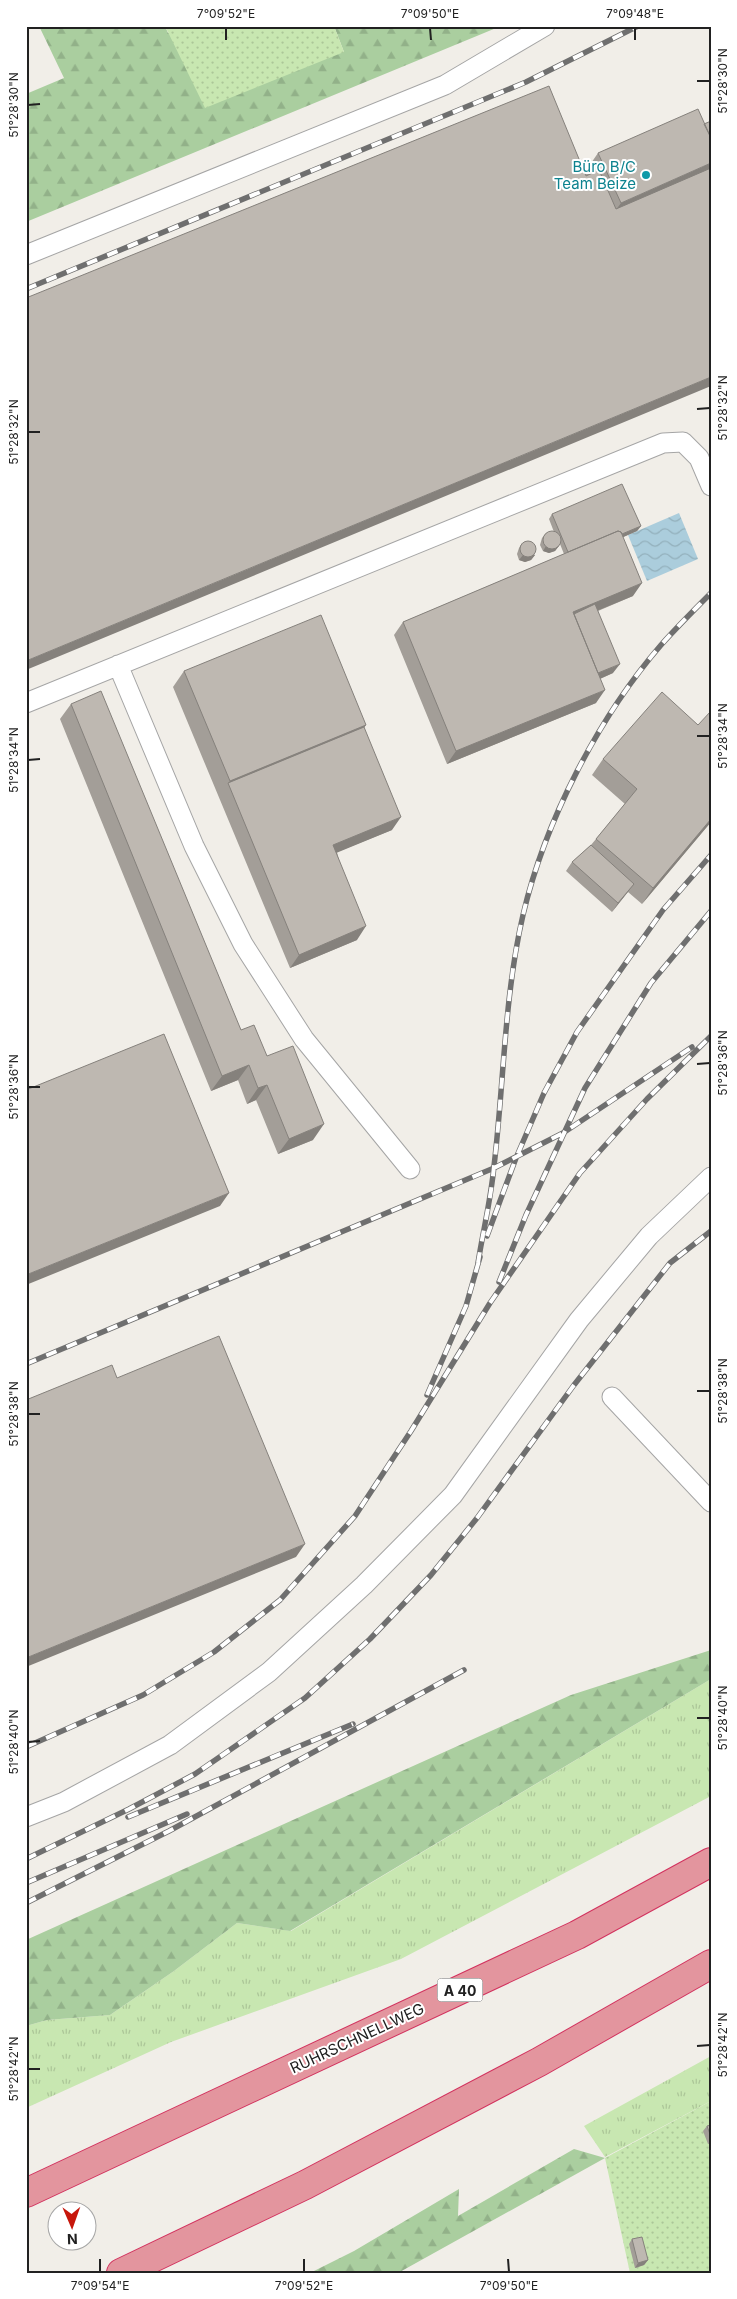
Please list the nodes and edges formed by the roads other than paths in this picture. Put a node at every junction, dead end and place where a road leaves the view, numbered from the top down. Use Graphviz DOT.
graph roads {
  1 [pos="545,26"];
  2 [pos="26,255"];
  3 [pos="711,486"];
  4 [pos="118,665"];
  5 [pos="26,703"];
  6 [pos="410,1169"];
  7 [pos="711,1177"];
  8 [pos="612,1397"];
  9 [pos="711,1502"];
  10 [pos="26,1817"];
  11 [pos="711,1862"];
  12 [pos="711,1964"];
  13 [pos="26,2193"];
  14 [pos="121,2273"];
  1 -- 2 [label="lane"];
  3 -- 4 [label="lane"];
  4 -- 5 [label="lane"];
  4 -- 6 [label="lane"];
  7 -- 10 [label="lane"];
  8 -- 9 [label="lane"];
  11 -- 13 [label="highway, RUHRSCHNELLWEG / A 40"];
  12 -- 14 [label="highway"];
}
